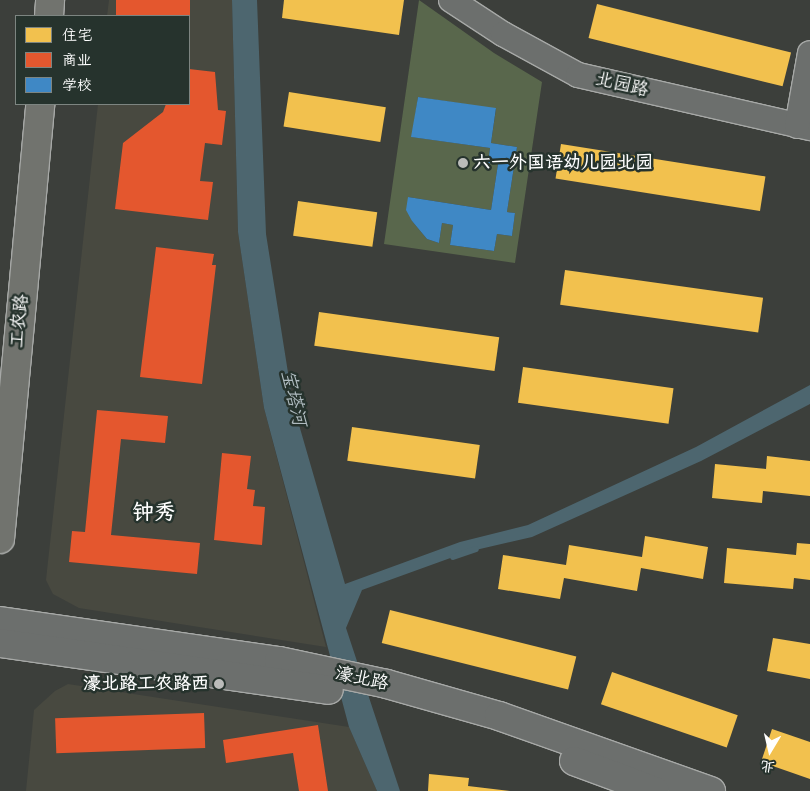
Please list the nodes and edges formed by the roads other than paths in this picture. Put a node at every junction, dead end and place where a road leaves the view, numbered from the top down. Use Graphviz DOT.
graph roads {
  1 [pos="50,0"];
  2 [pos="451,0"];
  3 [pos="48,15"];
  4 [pos="810,53"];
  5 [pos="40,105"];
  6 [pos="804,127"];
  7 [pos="0,538"];
  8 [pos="0,621"];
  9 [pos="0,643"];
  10 [pos="309,677"];
  11 [pos="387,694"];
  12 [pos="655,791"];
  13 [pos="712,791"];
  1 -- 3 [label="main road"];
  2 -- 6 [label="street, 北园路"];
  4 -- 6 [label="street"];
  5 -- 7 [label="main road, 工农路"];
  8 -- 10 [label="street, 濠北路"];
  9 -- 10 [label="street, 濠北路"];
  10 -- 11 [label="street, 濠北路"];
  11 -- 12 [label="street, 濠北路"];
  11 -- 13 [label="street, 濠北路"];
}
